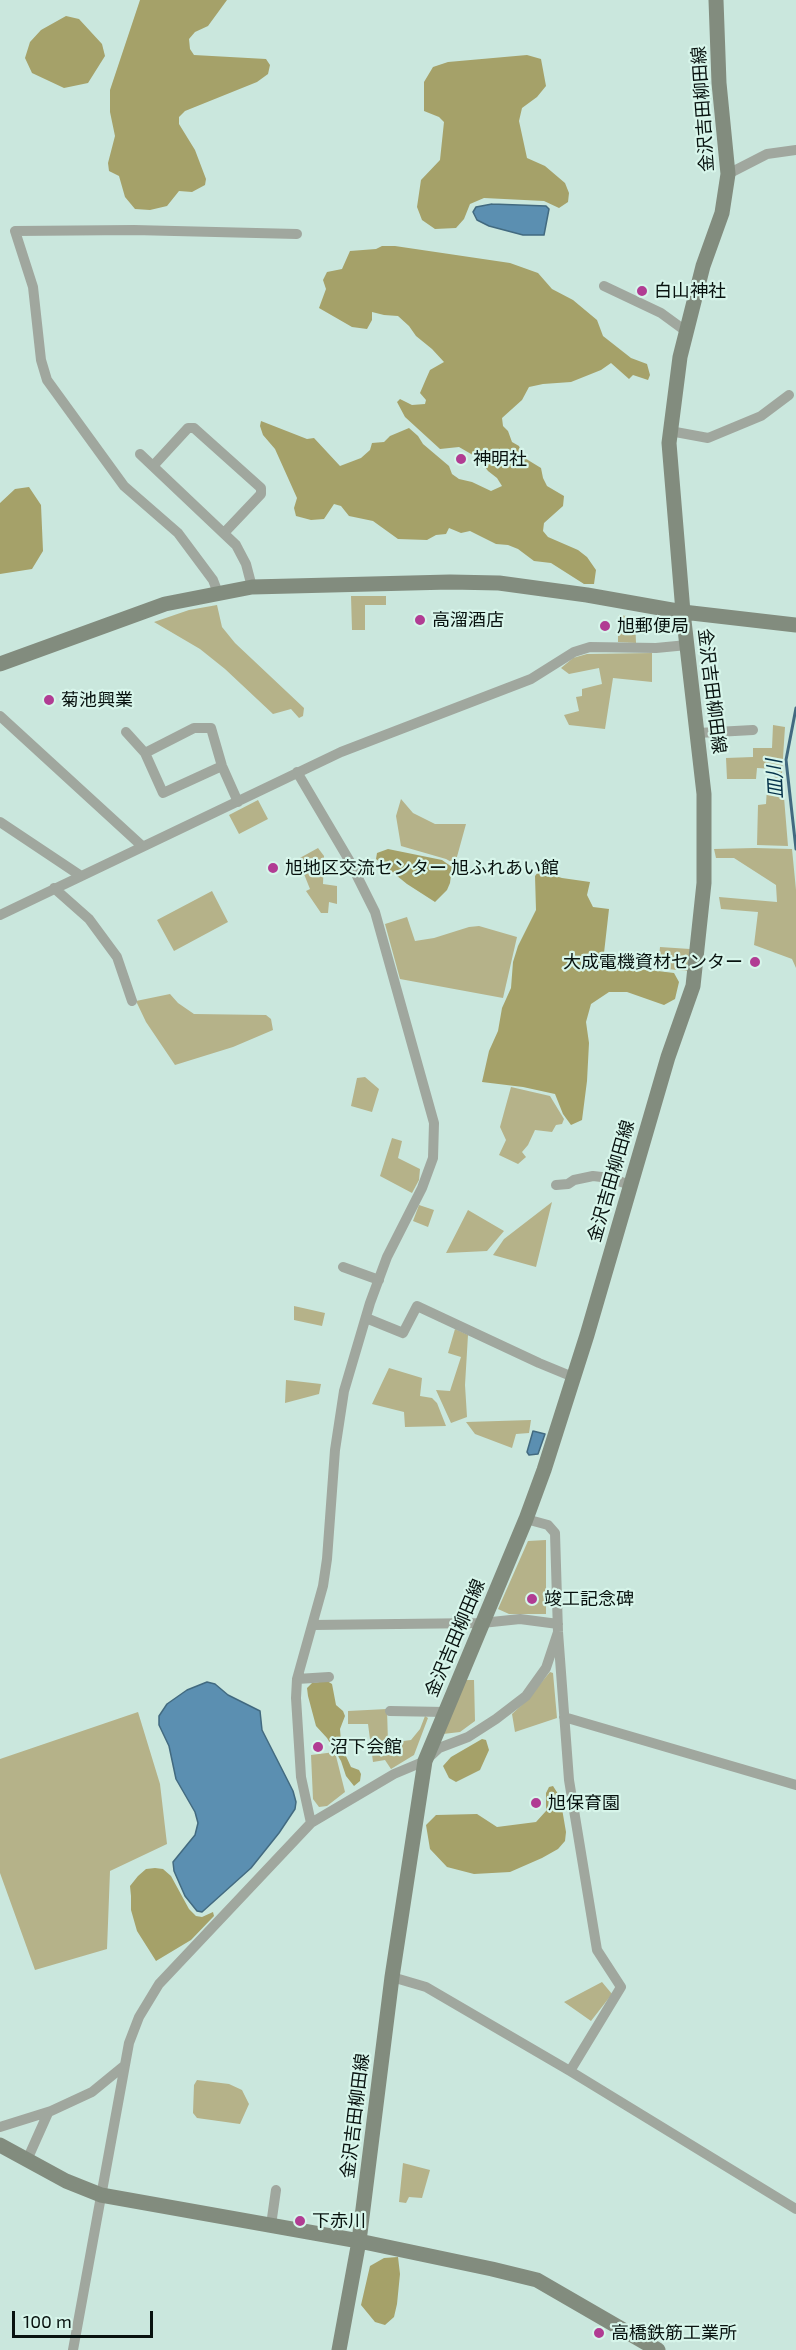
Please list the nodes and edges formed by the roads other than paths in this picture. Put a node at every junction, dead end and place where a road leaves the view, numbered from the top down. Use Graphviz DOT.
graph roads {
  1 [pos="716,0"];
  2 [pos="796,150"];
  3 [pos="728,174"];
  4 [pos="297,234"];
  5 [pos="604,286"];
  6 [pos="687,332"];
  7 [pos="789,395"];
  8 [pos="670,431"];
  9 [pos="140,454"];
  10 [pos="153,466"];
  11 [pos="224,533"];
  12 [pos="252,587"];
  13 [pos="218,592"];
  14 [pos="683,612"];
  15 [pos="796,625"];
  16 [pos="687,645"];
  17 [pos="0,664"];
  18 [pos="0,716"];
  19 [pos="753,730"];
  20 [pos="126,732"];
  21 [pos="698,733"];
  22 [pos="145,753"];
  23 [pos="222,766"];
  24 [pos="297,772"];
  25 [pos="238,802"];
  26 [pos="0,822"];
  27 [pos="142,846"];
  28 [pos="81,876"];
  29 [pos="54,888"];
  30 [pos="0,915"];
  31 [pos="132,1001"];
  32 [pos="556,1185"];
  33 [pos="630,1185"];
  34 [pos="343,1267"];
  35 [pos="379,1280"];
  36 [pos="366,1318"];
  37 [pos="573,1377"];
  38 [pos="526,1520"];
  39 [pos="482,1623"];
  40 [pos="313,1625"];
  41 [pos="558,1628"];
  42 [pos="328,1677"];
  43 [pos="297,1679"];
  44 [pos="390,1711"];
  45 [pos="445,1712"];
  46 [pos="564,1717"];
  47 [pos="425,1761"];
  48 [pos="796,1785"];
  49 [pos="311,1823"];
  50 [pos="392,1977"];
  51 [pos="125,2065"];
  52 [pos="570,2071"];
  53 [pos="48,2112"];
  54 [pos="0,2127"];
  55 [pos="0,2145"];
  56 [pos="27,2160"];
  57 [pos="276,2190"];
  58 [pos="101,2195"];
  59 [pos="796,2210"];
  60 [pos="271,2225"];
  61 [pos="359,2241"];
  62 [pos="73,2350"];
  63 [pos="339,2350"];
  64 [pos="658,2350"];
  1 -- 3 [label="main road, 金沢吉田柳田線"];
  2 -- 3 [label="street"];
  3 -- 6 [label="main road, 金沢吉田柳田線"];
  4 -- 13 [label="street"];
  5 -- 6 [label="street"];
  6 -- 8 [label="main road, 金沢吉田柳田線"];
  7 -- 8 [label="street"];
  8 -- 14 [label="main road, 金沢吉田柳田線"];
  9 -- 10 [label="street"];
  10 -- 11 [label="street"];
  10 -- 11 [label="street"];
  11 -- 12 [label="street"];
  12 -- 13 [label="main road"];
  12 -- 14 [label="main road"];
  13 -- 17 [label="main road"];
  14 -- 15 [label="main road"];
  14 -- 16 [label="main road, 金沢吉田柳田線"];
  16 -- 21 [label="main road, 金沢吉田柳田線"];
  16 -- 24 [label="street"];
  18 -- 27 [label="street"];
  19 -- 21 [label="street"];
  20 -- 22 [label="street"];
  21 -- 33 [label="main road, 金沢吉田柳田線"];
  22 -- 23 [label="street"];
  22 -- 23 [label="street"];
  23 -- 25 [label="street"];
  24 -- 25 [label="street"];
  24 -- 35 [label="street"];
  25 -- 27 [label="street"];
  26 -- 28 [label="street"];
  27 -- 28 [label="street"];
  28 -- 29 [label="street"];
  29 -- 30 [label="street"];
  29 -- 31 [label="street"];
  32 -- 33 [label="street"];
  33 -- 37 [label="main road, 金沢吉田柳田線"];
  34 -- 35 [label="street"];
  35 -- 36 [label="street"];
  36 -- 37 [label="street"];
  36 -- 40 [label="street"];
  37 -- 38 [label="main road, 金沢吉田柳田線"];
  38 -- 39 [label="main road, 金沢吉田柳田線"];
  38 -- 41 [label="street"];
  39 -- 40 [label="street"];
  39 -- 41 [label="street"];
  39 -- 45 [label="main road, 金沢吉田柳田線"];
  40 -- 43 [label="street"];
  41 -- 46 [label="street"];
  41 -- 47 [label="street"];
  42 -- 43 [label="street"];
  43 -- 49 [label="street"];
  44 -- 45 [label="street"];
  45 -- 47 [label="main road, 金沢吉田柳田線"];
  46 -- 48 [label="street"];
  46 -- 52 [label="street"];
  47 -- 49 [label="street"];
  47 -- 50 [label="main road, 金沢吉田柳田線"];
  49 -- 51 [label="street"];
  50 -- 52 [label="street"];
  50 -- 61 [label="main road, 金沢吉田柳田線"];
  51 -- 53 [label="street"];
  51 -- 58 [label="street"];
  52 -- 59 [label="street"];
  53 -- 54 [label="street"];
  53 -- 56 [label="street"];
  55 -- 56 [label="main road"];
  56 -- 58 [label="main road"];
  57 -- 60 [label="street"];
  58 -- 60 [label="main road"];
  58 -- 62 [label="street"];
  60 -- 61 [label="main road"];
  61 -- 63 [label="main road, 金沢吉田柳田線"];
  61 -- 64 [label="main road"];
}
